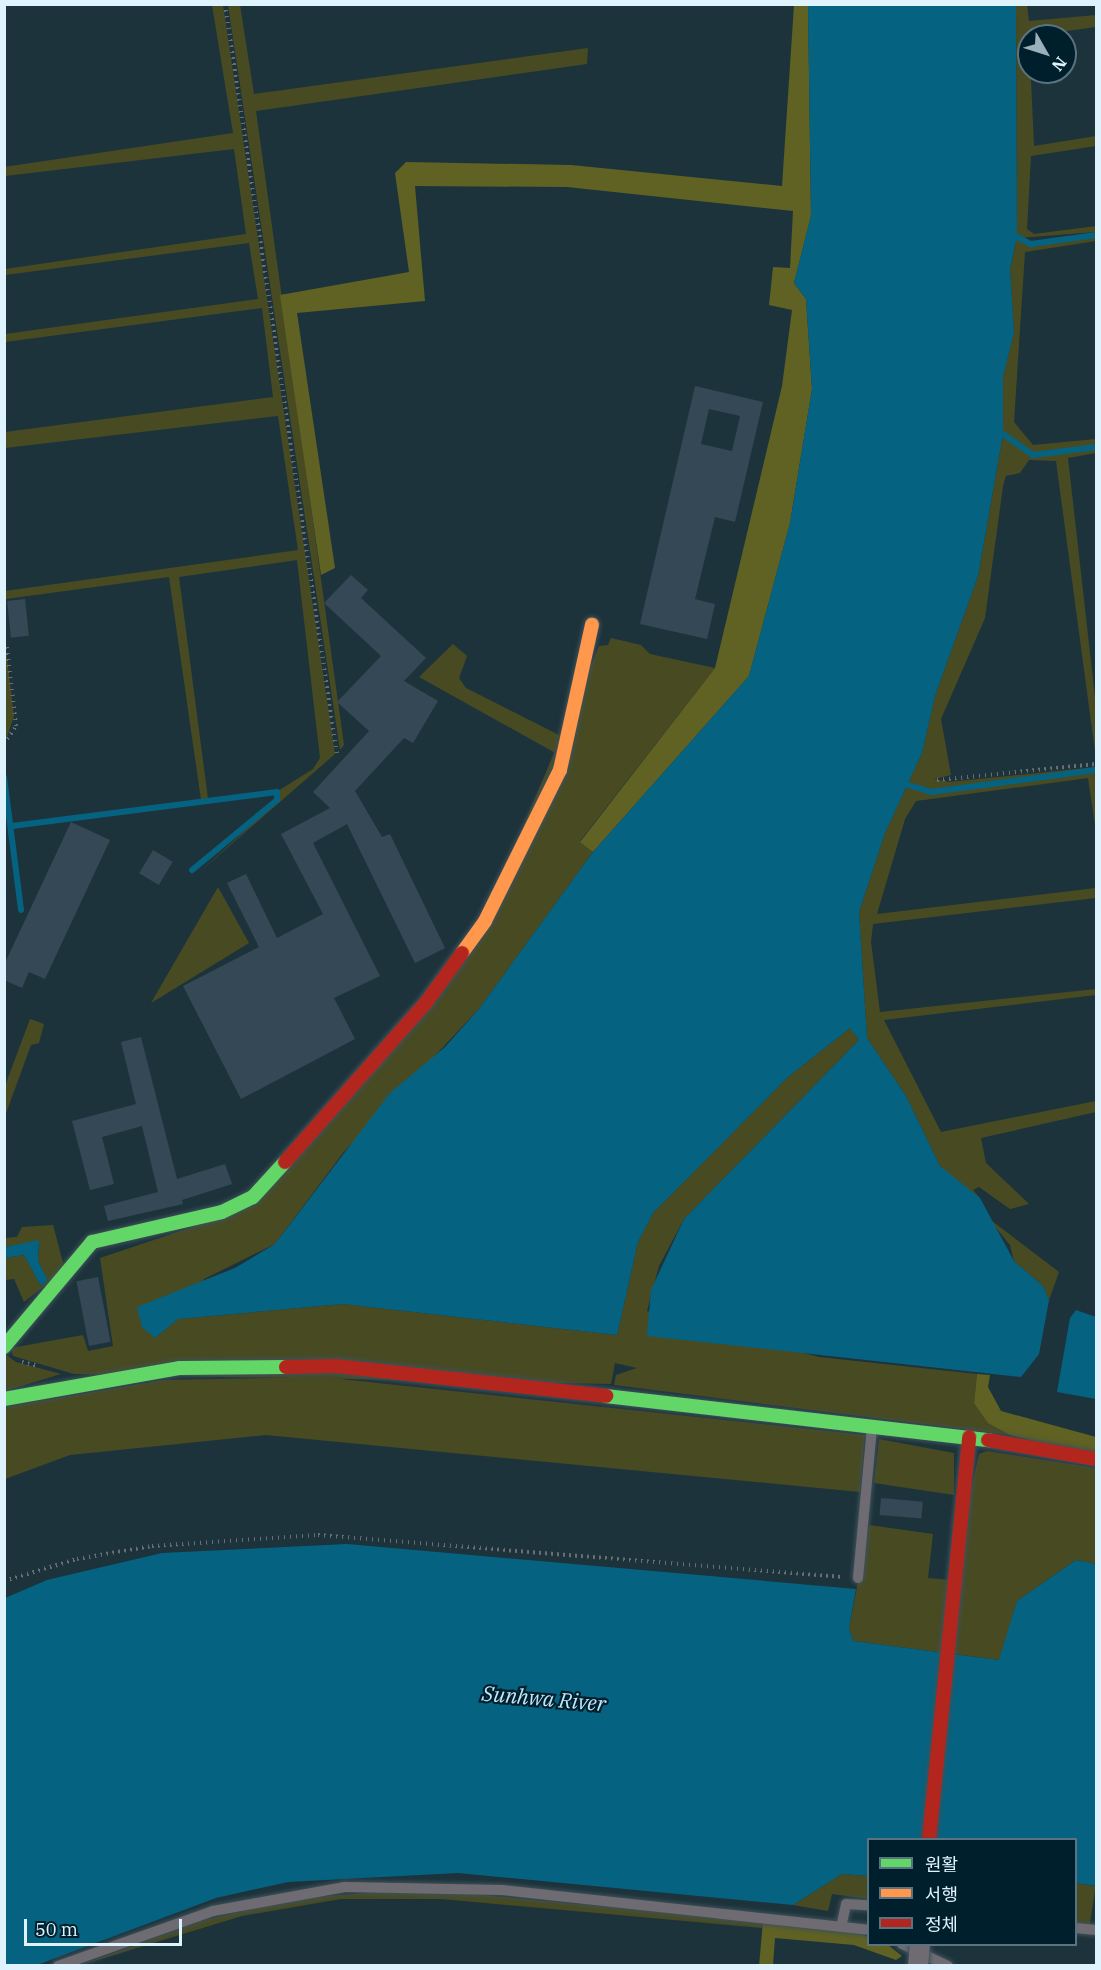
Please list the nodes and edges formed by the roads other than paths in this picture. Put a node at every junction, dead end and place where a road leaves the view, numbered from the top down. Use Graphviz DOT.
graph roads {
  1 [pos="592,624"];
  2 [pos="4,1347"];
  3 [pos="4,1399"];
  4 [pos="872,1427"];
  5 [pos="969,1437"];
  6 [pos="1096,1459"];
  7 [pos="858,1578"];
  8 [pos="929,1838"];
  9 [pos="867,1905"];
  10 [pos="842,1923"];
  11 [pos="1077,1928"];
  12 [pos="867,1930"];
  13 [pos="1096,1930"];
  14 [pos="906,1946"];
  15 [pos="920,1946"];
  16 [pos="58,1965"];
  17 [pos="918,1965"];
  18 [pos="948,1965"];
  1 -- 2 [label="street"];
  3 -- 4 [label="street"];
  4 -- 5 [label="street"];
  4 -- 7 [label="lane"];
  5 -- 6 [label="street"];
  5 -- 8 [label="street"];
  9 -- 10 [label="lane"];
  10 -- 12 [label="lane"];
  10 -- 16 [label="lane"];
  11 -- 13 [label="lane"];
  14 -- 18 [label="lane"];
  15 -- 17 [label="street, bridge"];
}
